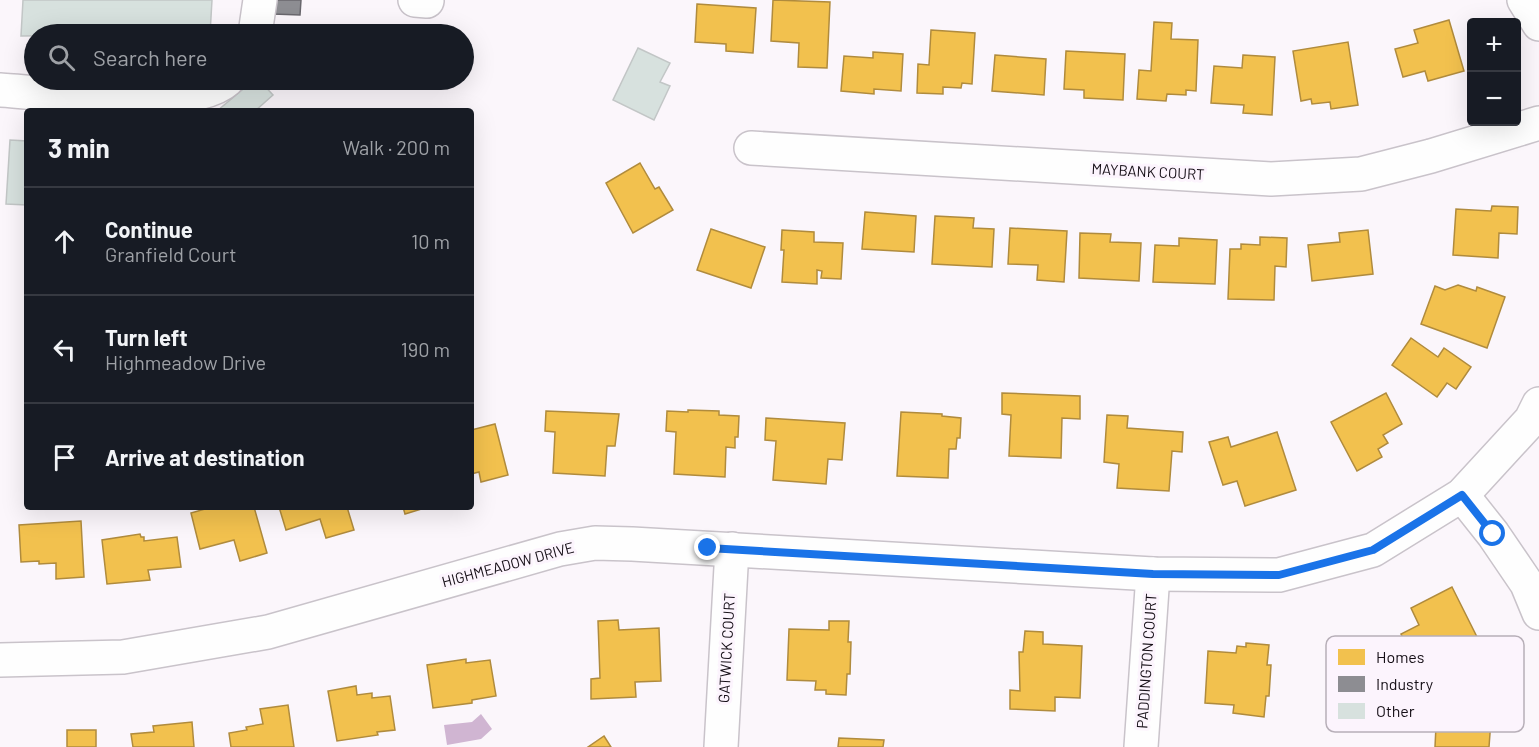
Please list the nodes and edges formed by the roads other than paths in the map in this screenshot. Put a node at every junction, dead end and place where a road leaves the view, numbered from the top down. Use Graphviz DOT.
graph roads {
  1 [pos="260,0"];
  2 [pos="1524,0"];
  3 [pos="256,24"];
  4 [pos="1539,24"];
  5 [pos="0,90"];
  6 [pos="210,90"];
  7 [pos="1539,123"];
  8 [pos="751,148"];
  9 [pos="1539,404"];
  10 [pos="1462,495"];
  11 [pos="732,549"];
  12 [pos="1153,574"];
  13 [pos="1539,613"];
  14 [pos="0,660"];
  15 [pos="721,747"];
  16 [pos="1141,747"];
  1 -- 3 [label="street"];
  2 -- 4 [label="street"];
  5 -- 6 [label="street"];
  7 -- 8 [label="street, MAYBANK COURT"];
  9 -- 10 [label="street, HIGHMEADOW DRIVE"];
  10 -- 12 [label="street, HIGHMEADOW DRIVE"];
  10 -- 13 [label="street"];
  11 -- 12 [label="street, HIGHMEADOW DRIVE"];
  11 -- 14 [label="street, HIGHMEADOW DRIVE"];
  11 -- 15 [label="street, GATWICK COURT"];
  12 -- 16 [label="street, PADDINGTON COURT"];
}
